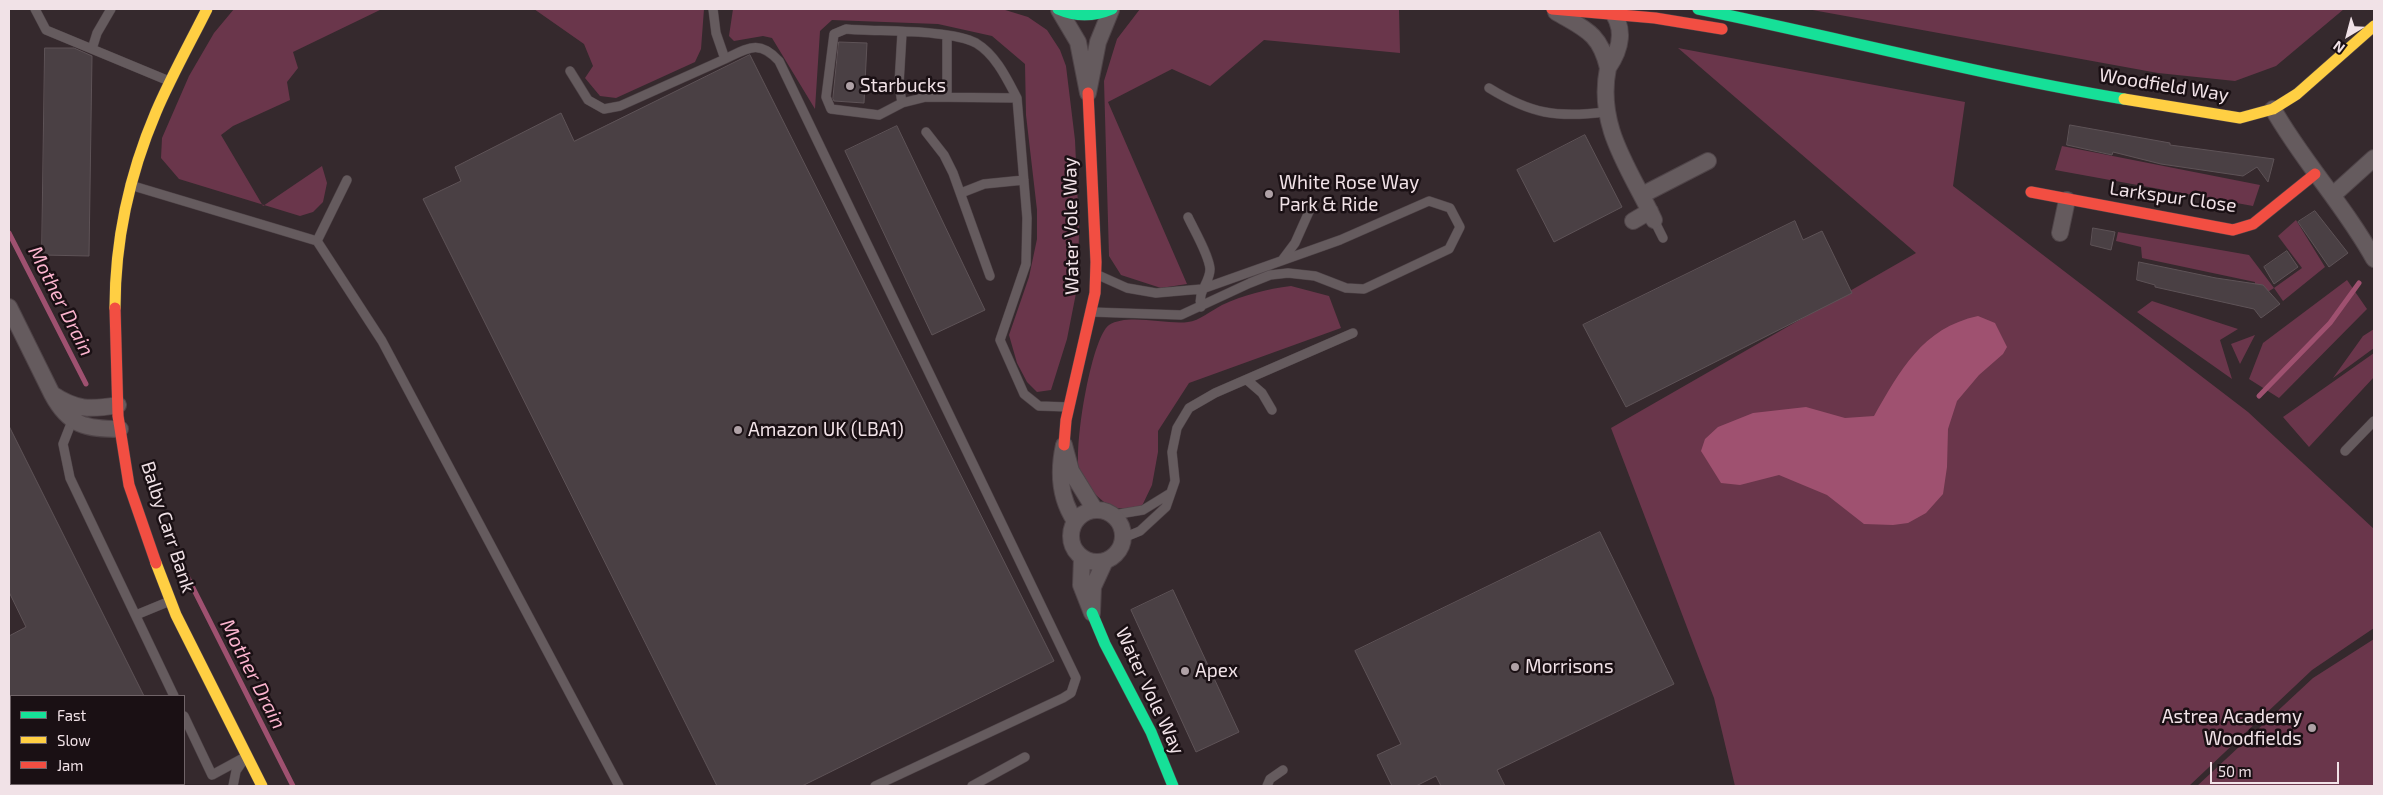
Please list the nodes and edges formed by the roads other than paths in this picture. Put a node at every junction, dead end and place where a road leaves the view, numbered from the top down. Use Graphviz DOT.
graph roads {
  1 [pos="35,9"];
  2 [pos="111,9"];
  3 [pos="208,9"];
  4 [pos="713,9"];
  5 [pos="1058,9"];
  6 [pos="1111,9"];
  7 [pos="1552,9"];
  8 [pos="1698,9"];
  9 [pos="1612,12"];
  10 [pos="2374,26"];
  11 [pos="1730,31"];
  12 [pos="902,33"];
  13 [pos="947,36"];
  14 [pos="1795,42"];
  15 [pos="92,48"];
  16 [pos="725,59"];
  17 [pos="1919,59"];
  18 [pos="1608,68"];
  19 [pos="570,71"];
  20 [pos="170,82"];
  21 [pos="1489,88"];
  22 [pos="1088,93"];
  23 [pos="947,97"];
  24 [pos="1017,98"];
  25 [pos="902,103"];
  26 [pos="2273,109"];
  27 [pos="1605,112"];
  28 [pos="926,132"];
  29 [pos="2374,158"];
  30 [pos="1708,161"];
  31 [pos="2315,174"];
  32 [pos="347,180"];
  33 [pos="1024,180"];
  34 [pos="130,185"];
  35 [pos="2031,192"];
  36 [pos="961,193"];
  37 [pos="1642,195"];
  38 [pos="2333,195"];
  39 [pos="2067,200"];
  40 [pos="1312,205"];
  41 [pos="1652,215"];
  42 [pos="1188,217"];
  43 [pos="1632,221"];
  44 [pos="2060,233"];
  45 [pos="1663,238"];
  46 [pos="316,240"];
  47 [pos="1283,259"];
  48 [pos="2374,259"];
  49 [pos="1095,274"];
  50 [pos="990,276"];
  51 [pos="1202,289"];
  52 [pos="9,307"];
  53 [pos="1201,307"];
  54 [pos="1091,312"];
  55 [pos="1353,333"];
  56 [pos="1247,380"];
  57 [pos="118,405"];
  58 [pos="1069,407"];
  59 [pos="1272,410"];
  60 [pos="75,413"];
  61 [pos="2374,421"];
  62 [pos="120,429"];
  63 [pos="1064,445"];
  64 [pos="2345,451"];
  65 [pos="1170,494"];
  66 [pos="1094,510"];
  67 [pos="1114,515"];
  68 [pos="1075,521"];
  69 [pos="1123,538"];
  70 [pos="1082,557"];
  71 [pos="1105,561"];
  72 [pos="171,601"];
  73 [pos="1092,612"];
  74 [pos="136,615"];
  75 [pos="174,695"];
  76 [pos="185,718"];
  77 [pos="247,756"];
  78 [pos="1025,757"];
  79 [pos="1283,770"];
  80 [pos="233,786"];
  81 [pos="262,786"];
  82 [pos="619,786"];
  83 [pos="875,786"];
  84 [pos="972,786"];
  85 [pos="1173,786"];
  86 [pos="1267,786"];
  1 -- 15 [label="lane"];
  2 -- 15 [label="lane"];
  3 -- 20 [label="street, Balby Carr Bank"];
  4 -- 16 [label="lane"];
  5 -- 6 [label="street"];
  5 -- 22 [label="street, Water Vole Way"];
  6 -- 22 [label="street, Water Vole Way"];
  7 -- 9 [label="street"];
  7 -- 18 [label="street"];
  8 -- 17 [label="street, Woodfield Way"];
  9 -- 11 [label="street"];
  9 -- 18 [label="street"];
  10 -- 26 [label="street, Woodfield Way"];
  12 -- 13 [label="lane"];
  12 -- 25 [label="lane"];
  12 -- 25 [label="lane"];
  13 -- 23 [label="lane"];
  13 -- 24 [label="lane"];
  14 -- 17 [label="street, Woodfield Way"];
  15 -- 20 [label="lane"];
  16 -- 19 [label="lane"];
  16 -- 83 [label="lane"];
  17 -- 26 [label="street, Woodfield Way"];
  18 -- 27 [label="street"];
  20 -- 34 [label="street, Balby Carr Bank"];
  21 -- 27 [label="lane"];
  22 -- 49 [label="street, Water Vole Way"];
  23 -- 24 [label="lane"];
  23 -- 25 [label="lane"];
  24 -- 33 [label="lane"];
  26 -- 31 [label="street"];
  27 -- 37 [label="street"];
  28 -- 36 [label="lane"];
  29 -- 38 [label="street"];
  30 -- 37 [label="street"];
  31 -- 38 [label="street"];
  31 -- 39 [label="street, Larkspur Close"];
  32 -- 46 [label="lane"];
  33 -- 36 [label="lane"];
  33 -- 58 [label="lane"];
  34 -- 46 [label="lane"];
  34 -- 57 [label="street, Balby Carr Bank"];
  35 -- 39 [label="street, Larkspur Close"];
  36 -- 50 [label="lane"];
  37 -- 41 [label="street"];
  38 -- 48 [label="street"];
  39 -- 44 [label="street"];
  40 -- 47 [label="lane"];
  41 -- 43 [label="street"];
  41 -- 45 [label="lane"];
  42 -- 51 [label="lane"];
  46 -- 82 [label="lane"];
  47 -- 51 [label="lane"];
  47 -- 53 [label="lane"];
  49 -- 51 [label="lane"];
  49 -- 54 [label="street, Water Vole Way"];
  51 -- 53 [label="lane"];
  52 -- 60 [label="street"];
  53 -- 54 [label="lane"];
  54 -- 58 [label="street, Water Vole Way"];
  55 -- 56 [label="lane"];
  56 -- 59 [label="lane"];
  56 -- 65 [label="lane"];
  57 -- 60 [label="street"];
  57 -- 62 [label="street, Balby Carr Bank"];
  58 -- 63 [label="street, Water Vole Way"];
  60 -- 62 [label="street"];
  60 -- 74 [label="lane"];
  61 -- 64 [label="lane"];
  62 -- 72 [label="street, Balby Carr Bank"];
  63 -- 66 [label="street, Water Vole Way"];
  63 -- 68 [label="street, Water Vole Way"];
  65 -- 67 [label="lane"];
  65 -- 69 [label="lane"];
  66 -- 67 [label="street"];
  66 -- 68 [label="street"];
  67 -- 69 [label="street"];
  68 -- 70 [label="street"];
  69 -- 71 [label="street"];
  70 -- 71 [label="street"];
  70 -- 73 [label="street, Water Vole Way"];
  71 -- 73 [label="street, Water Vole Way"];
  72 -- 74 [label="lane"];
  72 -- 77 [label="street, Balby Carr Bank"];
  73 -- 85 [label="street, Water Vole Way"];
  74 -- 75 [label="lane"];
  76 -- 77 [label="lane"];
  77 -- 80 [label="lane"];
  77 -- 81 [label="street, Balby Carr Bank"];
  78 -- 84 [label="lane"];
  79 -- 86 [label="lane"];
}
